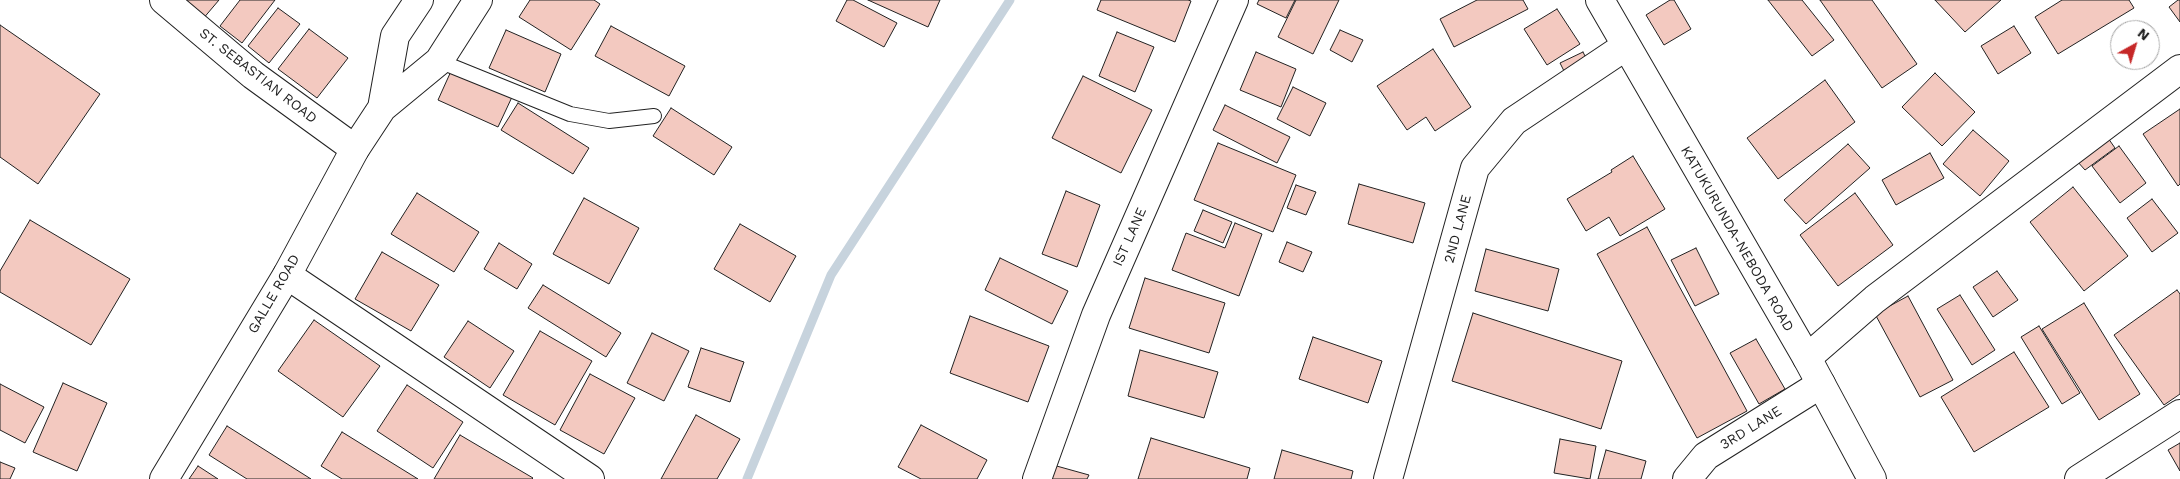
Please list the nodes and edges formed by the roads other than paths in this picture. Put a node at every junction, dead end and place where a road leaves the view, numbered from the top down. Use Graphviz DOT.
graph roads {
  1 [pos="164,0"];
  2 [pos="419,0"];
  3 [pos="478,0"];
  4 [pos="1234,0"];
  5 [pos="1600,0"];
  6 [pos="1626,46"];
  7 [pos="438,61"];
  8 [pos="2180,69"];
  9 [pos="382,108"];
  10 [pos="654,116"];
  11 [pos="354,148"];
  12 [pos="287,275"];
  13 [pos="1807,358"];
  14 [pos="1821,384"];
  15 [pos="2180,414"];
  16 [pos="164,479"];
  17 [pos="590,479"];
  18 [pos="1037,479"];
  19 [pos="1388,479"];
  20 [pos="1687,479"];
  21 [pos="1872,479"];
  22 [pos="2079,479"];
  1 -- 11 [label="main road, ST. SEBASTIAN ROAD"];
  2 -- 9 [label="main road, GALLE ROAD"];
  3 -- 7 [label="main road, GALLE ROAD"];
  4 -- 18 [label="main road, IST LANE"];
  5 -- 6 [label="main road, KATUKURUNDA-NEBODA ROAD"];
  6 -- 13 [label="main road, KATUKURUNDA-NEBODA ROAD"];
  6 -- 19 [label="main road, 2ND LANE"];
  7 -- 9 [label="main road, GALLE ROAD"];
  7 -- 10 [label="lane"];
  8 -- 13 [label="main road"];
  9 -- 11 [label="main road, GALLE ROAD"];
  11 -- 12 [label="main road, GALLE ROAD"];
  12 -- 16 [label="main road, GALLE ROAD"];
  12 -- 17 [label="main road"];
  13 -- 14 [label="main road, KATUKURUNDA-NEBODA ROAD"];
  14 -- 20 [label="main road, 3RD LANE"];
  14 -- 21 [label="main road, KATUKURUNDA-NEBODA ROAD"];
  15 -- 22 [label="main road"];
}
